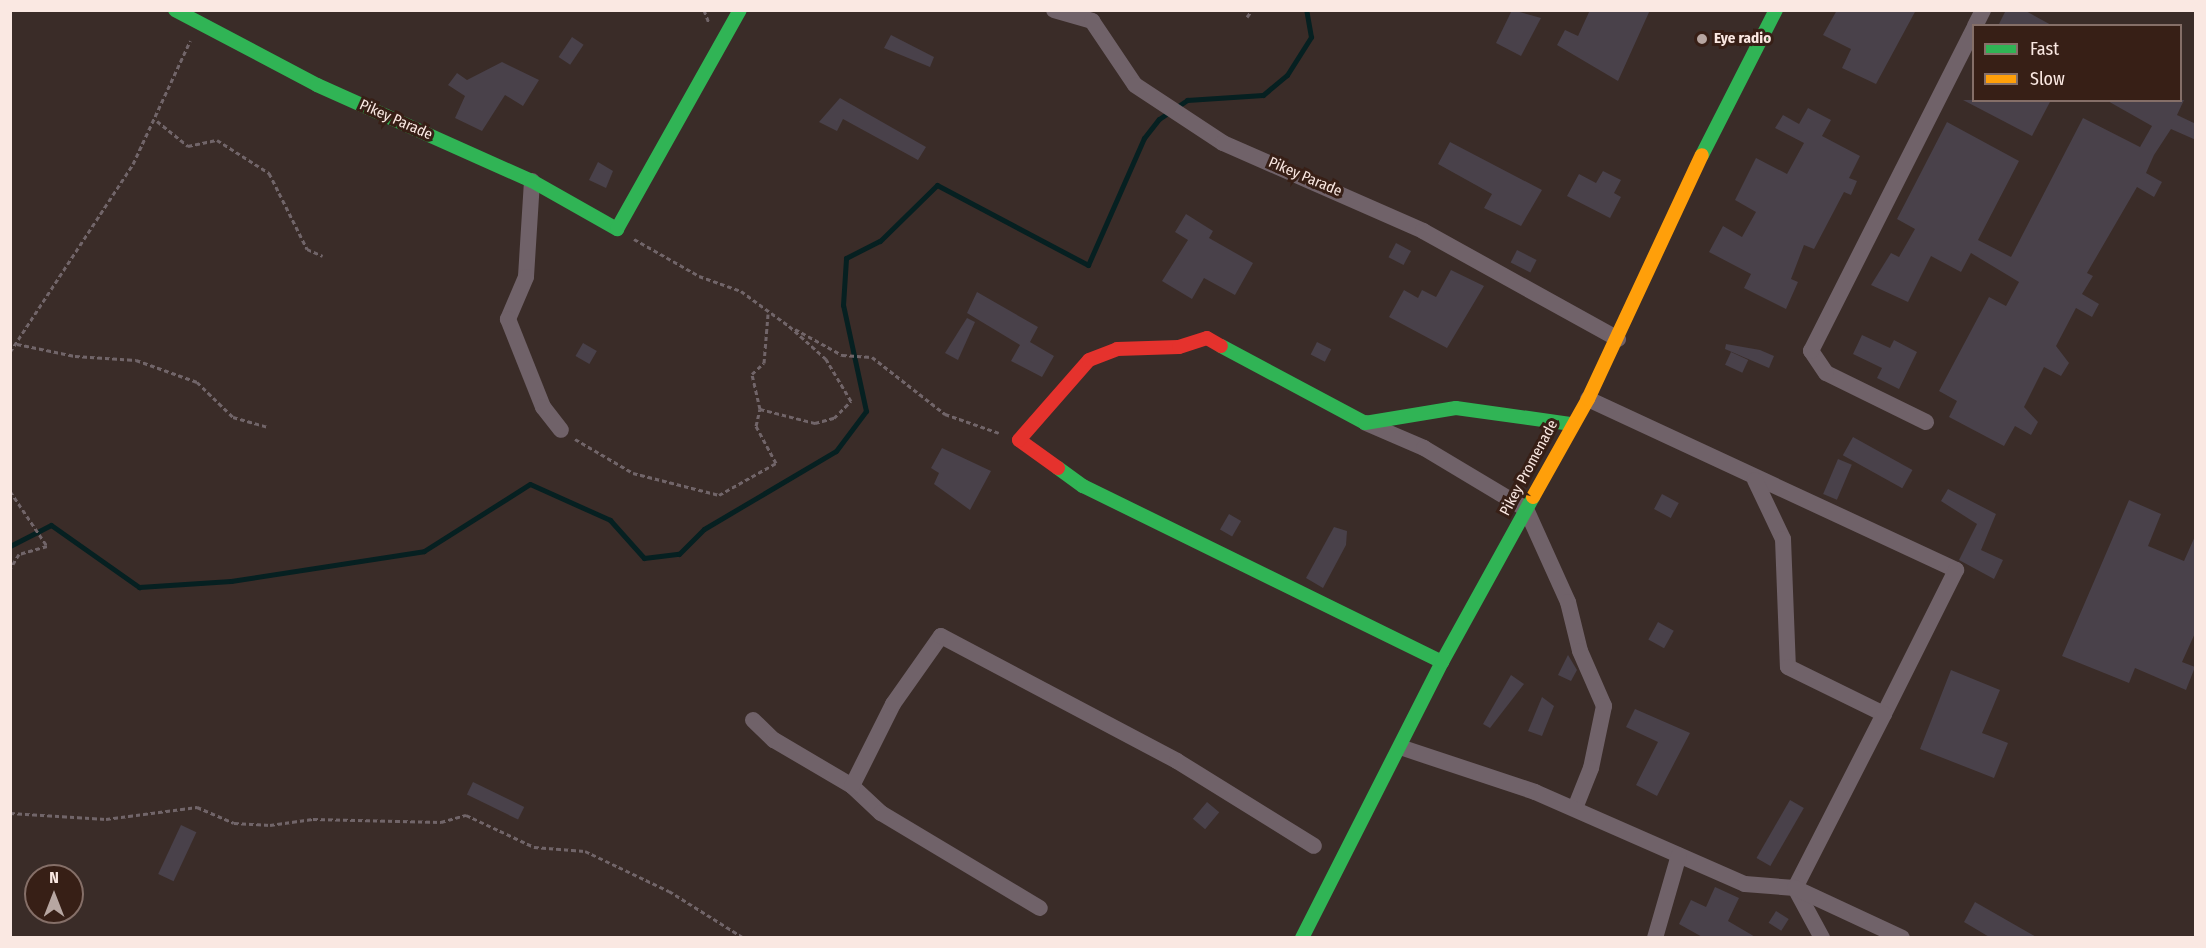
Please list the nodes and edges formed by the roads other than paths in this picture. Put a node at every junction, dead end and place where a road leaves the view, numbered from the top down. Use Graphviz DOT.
graph roads {
  1 [pos="175,10"];
  2 [pos="740,10"];
  3 [pos="1054,10"];
  4 [pos="1776,10"];
  5 [pos="1983,10"];
  6 [pos="199,16"];
  7 [pos="1094,16"];
  8 [pos="1976,24"];
  9 [pos="1972,31"];
  10 [pos="532,181"];
  11 [pos="1618,339"];
  12 [pos="1588,399"];
  13 [pos="1926,422"];
  14 [pos="1365,423"];
  15 [pos="1572,424"];
  16 [pos="561,430"];
  17 [pos="1755,480"];
  18 [pos="1526,509"];
  19 [pos="1442,662"];
  20 [pos="1884,714"];
  21 [pos="753,720"];
  22 [pos="1403,748"];
  23 [pos="852,786"];
  24 [pos="1575,808"];
  25 [pos="1314,846"];
  26 [pos="1679,855"];
  27 [pos="1795,888"];
  28 [pos="1040,908"];
  29 [pos="1302,938"];
  30 [pos="1654,938"];
  31 [pos="1822,938"];
  32 [pos="1902,938"];
  1 -- 6 [label="street, Pikey Parade"];
  2 -- 10 [label="street, Pikey Parade"];
  3 -- 7 [label="street, Pikey Parade"];
  4 -- 11 [label="street, Pikey Promenade"];
  5 -- 8 [label="street"];
  6 -- 10 [label="street, Pikey Parade"];
  7 -- 11 [label="street, Pikey Parade"];
  9 -- 13 [label="street"];
  10 -- 16 [label="street"];
  11 -- 12 [label="street, Pikey Promenade"];
  12 -- 15 [label="street, Pikey Promenade"];
  12 -- 17 [label="street"];
  14 -- 15 [label="street"];
  14 -- 18 [label="street"];
  14 -- 19 [label="street"];
  15 -- 18 [label="street, Pikey Promenade"];
  17 -- 20 [label="street"];
  17 -- 20 [label="street"];
  18 -- 19 [label="street, Pikey Promenade"];
  18 -- 24 [label="street"];
  19 -- 22 [label="street, Pikey Promenade"];
  20 -- 27 [label="street"];
  21 -- 23 [label="street"];
  22 -- 24 [label="street"];
  22 -- 29 [label="street, Pikey Promenade"];
  23 -- 25 [label="street"];
  23 -- 28 [label="street"];
  24 -- 26 [label="street"];
  26 -- 27 [label="street"];
  26 -- 30 [label="street"];
  27 -- 31 [label="street"];
  27 -- 32 [label="street"];
}
